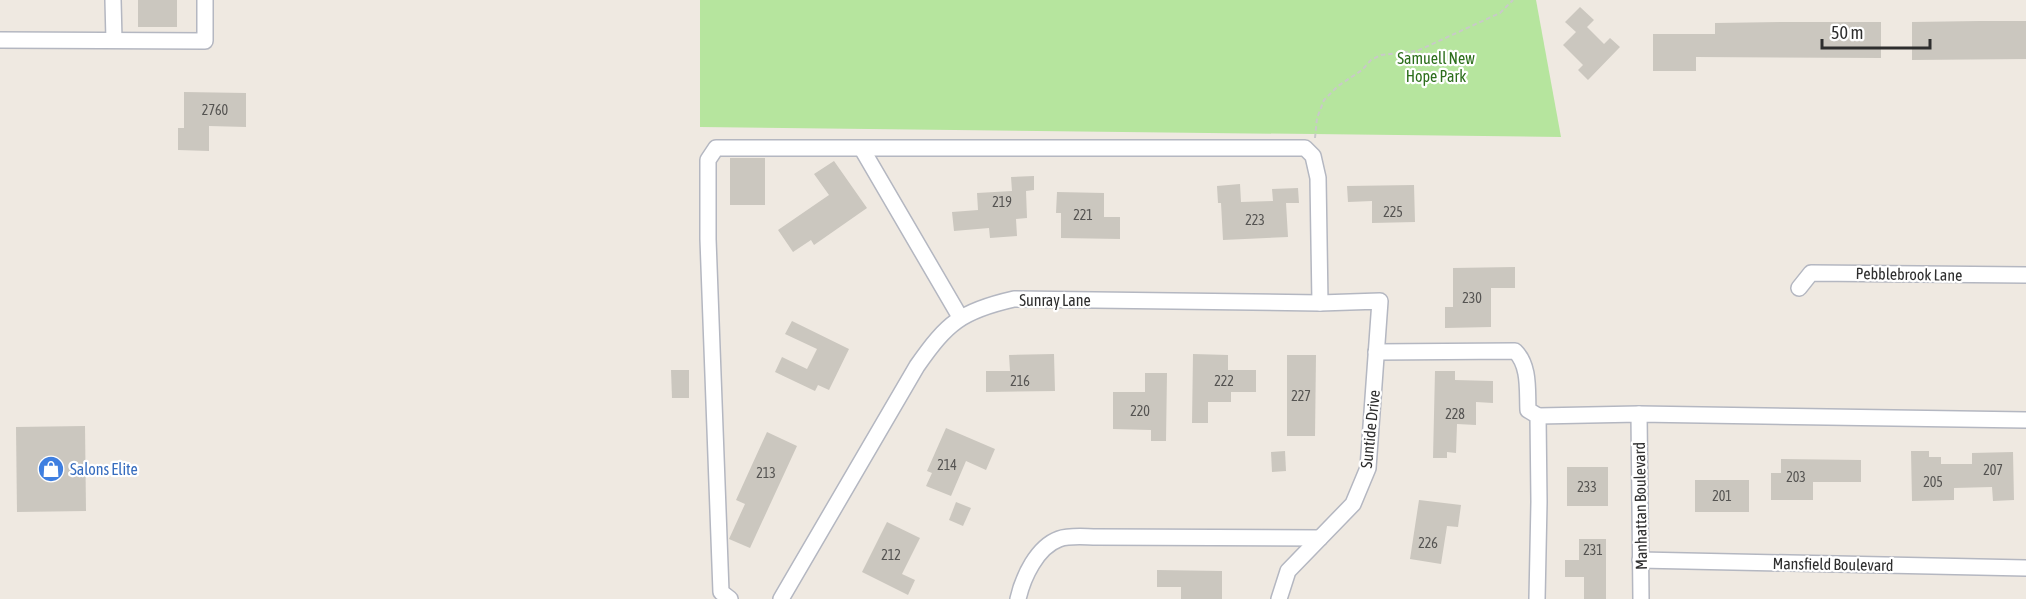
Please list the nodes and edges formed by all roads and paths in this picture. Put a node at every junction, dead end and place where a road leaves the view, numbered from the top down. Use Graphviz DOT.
graph roads {
  1 [pos="113,0"];
  2 [pos="205,0"];
  3 [pos="1513,0"];
  4 [pos="0,40"];
  5 [pos="114,40"];
  6 [pos="862,149"];
  7 [pos="1313,156"];
  8 [pos="2026,275"];
  9 [pos="1799,288"];
  10 [pos="1380,301"];
  11 [pos="1320,303"];
  12 [pos="960,317"];
  13 [pos="1376,352"];
  14 [pos="1639,414"];
  15 [pos="1538,416"];
  16 [pos="2026,420"];
  17 [pos="1320,538"];
  18 [pos="1640,560"];
  19 [pos="2026,568"];
  20 [pos="730,599"];
  21 [pos="781,599"];
  22 [pos="1018,599"];
  23 [pos="1279,599"];
  24 [pos="1537,599"];
  25 [pos="1641,599"];
  1 -- 5 [label="street"];
  2 -- 5 [label="street"];
  3 -- 7 [label="path"];
  4 -- 5 [label="street"];
  6 -- 7 [label="street"];
  6 -- 12 [label="street"];
  6 -- 20 [label="street"];
  7 -- 11 [label="street"];
  8 -- 9 [label="street, Pebblebrook Lane"];
  10 -- 11 [label="street, Sunray Lane"];
  10 -- 13 [label="street, Suntide Drive"];
  11 -- 12 [label="street, Sunray Lane"];
  12 -- 21 [label="street, Sunray Lane"];
  13 -- 15 [label="street"];
  13 -- 17 [label="street, Suntide Drive"];
  14 -- 15 [label="street"];
  14 -- 16 [label="street"];
  14 -- 18 [label="street, Manhattan Boulevard"];
  15 -- 24 [label="street"];
  17 -- 22 [label="street"];
  17 -- 23 [label="street, Suntide Drive"];
  18 -- 19 [label="street, Mansfield Boulevard"];
  18 -- 25 [label="street, Manhattan Boulevard"];
}
